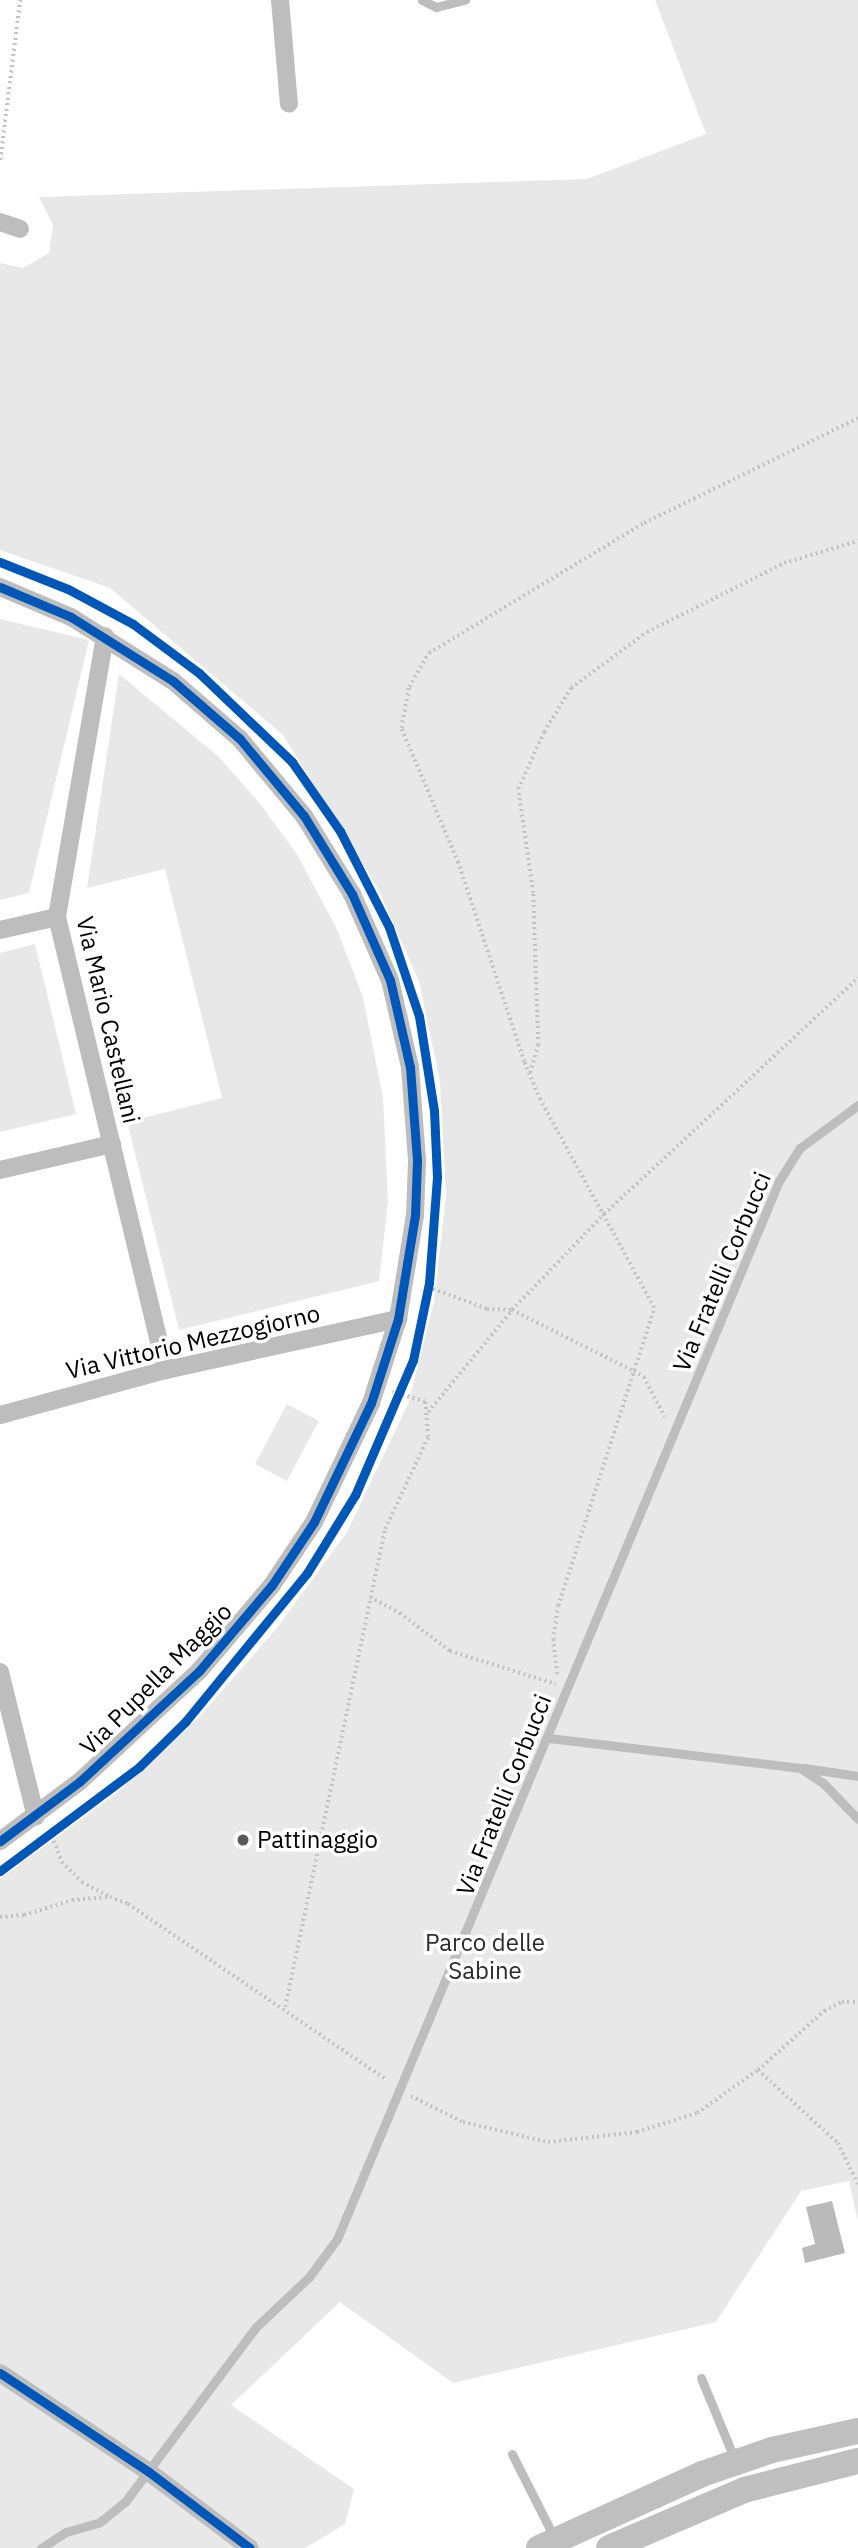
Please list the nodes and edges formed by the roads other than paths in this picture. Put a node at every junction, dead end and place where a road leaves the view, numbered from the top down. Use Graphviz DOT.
graph roads {
  1 [pos="280,0"];
  2 [pos="422,0"];
  3 [pos="465,0"];
  4 [pos="289,104"];
  5 [pos="0,222"];
  6 [pos="20,229"];
  7 [pos="0,587"];
  8 [pos="106,636"];
  9 [pos="57,917"];
  10 [pos="0,930"];
  11 [pos="858,1105"];
  12 [pos="111,1144"];
  13 [pos="0,1170"];
  14 [pos="398,1319"];
  15 [pos="166,1370"];
  16 [pos="0,1415"];
  17 [pos="0,1672"];
  18 [pos="549,1738"];
  19 [pos="800,1768"];
  20 [pos="858,1776"];
  21 [pos="36,1817"];
  22 [pos="858,1819"];
  23 [pos="0,1842"];
  24 [pos="0,2373"];
  25 [pos="701,2378"];
  26 [pos="858,2431"];
  27 [pos="512,2454"];
  28 [pos="858,2461"];
  29 [pos="736,2462"];
  30 [pos="149,2472"];
  31 [pos="547,2544"];
  32 [pos="612,2547"];
  33 [pos="41,2548"];
  34 [pos="250,2548"];
  1 -- 4 [label="street"];
  2 -- 3 [label="lane"];
  5 -- 6 [label="street"];
  7 -- 8 [label="street, Via Pupella Maggio"];
  8 -- 9 [label="street, Via Mario Castellani"];
  8 -- 14 [label="street, Via Pupella Maggio"];
  9 -- 10 [label="street"];
  9 -- 12 [label="street, Via Mario Castellani"];
  11 -- 18 [label="lane, Via Fratelli Corbucci"];
  12 -- 13 [label="street"];
  12 -- 15 [label="street, Via Mario Castellani"];
  14 -- 15 [label="street, Via Vittorio Mezzogiorno"];
  14 -- 21 [label="street, Via Pupella Maggio"];
  15 -- 16 [label="street, Via Vittorio Mezzogiorno"];
  17 -- 21 [label="street"];
  18 -- 19 [label="lane"];
  18 -- 30 [label="lane, Via Fratelli Corbucci"];
  19 -- 20 [label="lane"];
  19 -- 22 [label="lane"];
  21 -- 23 [label="street, Via Pupella Maggio"];
  24 -- 30 [label="street"];
  25 -- 29 [label="lane"];
  26 -- 29 [label="street"];
  27 -- 31 [label="lane"];
  28 -- 32 [label="street"];
  29 -- 31 [label="street"];
  30 -- 33 [label="lane, Via Fratelli Corbucci"];
  30 -- 34 [label="street"];
}
